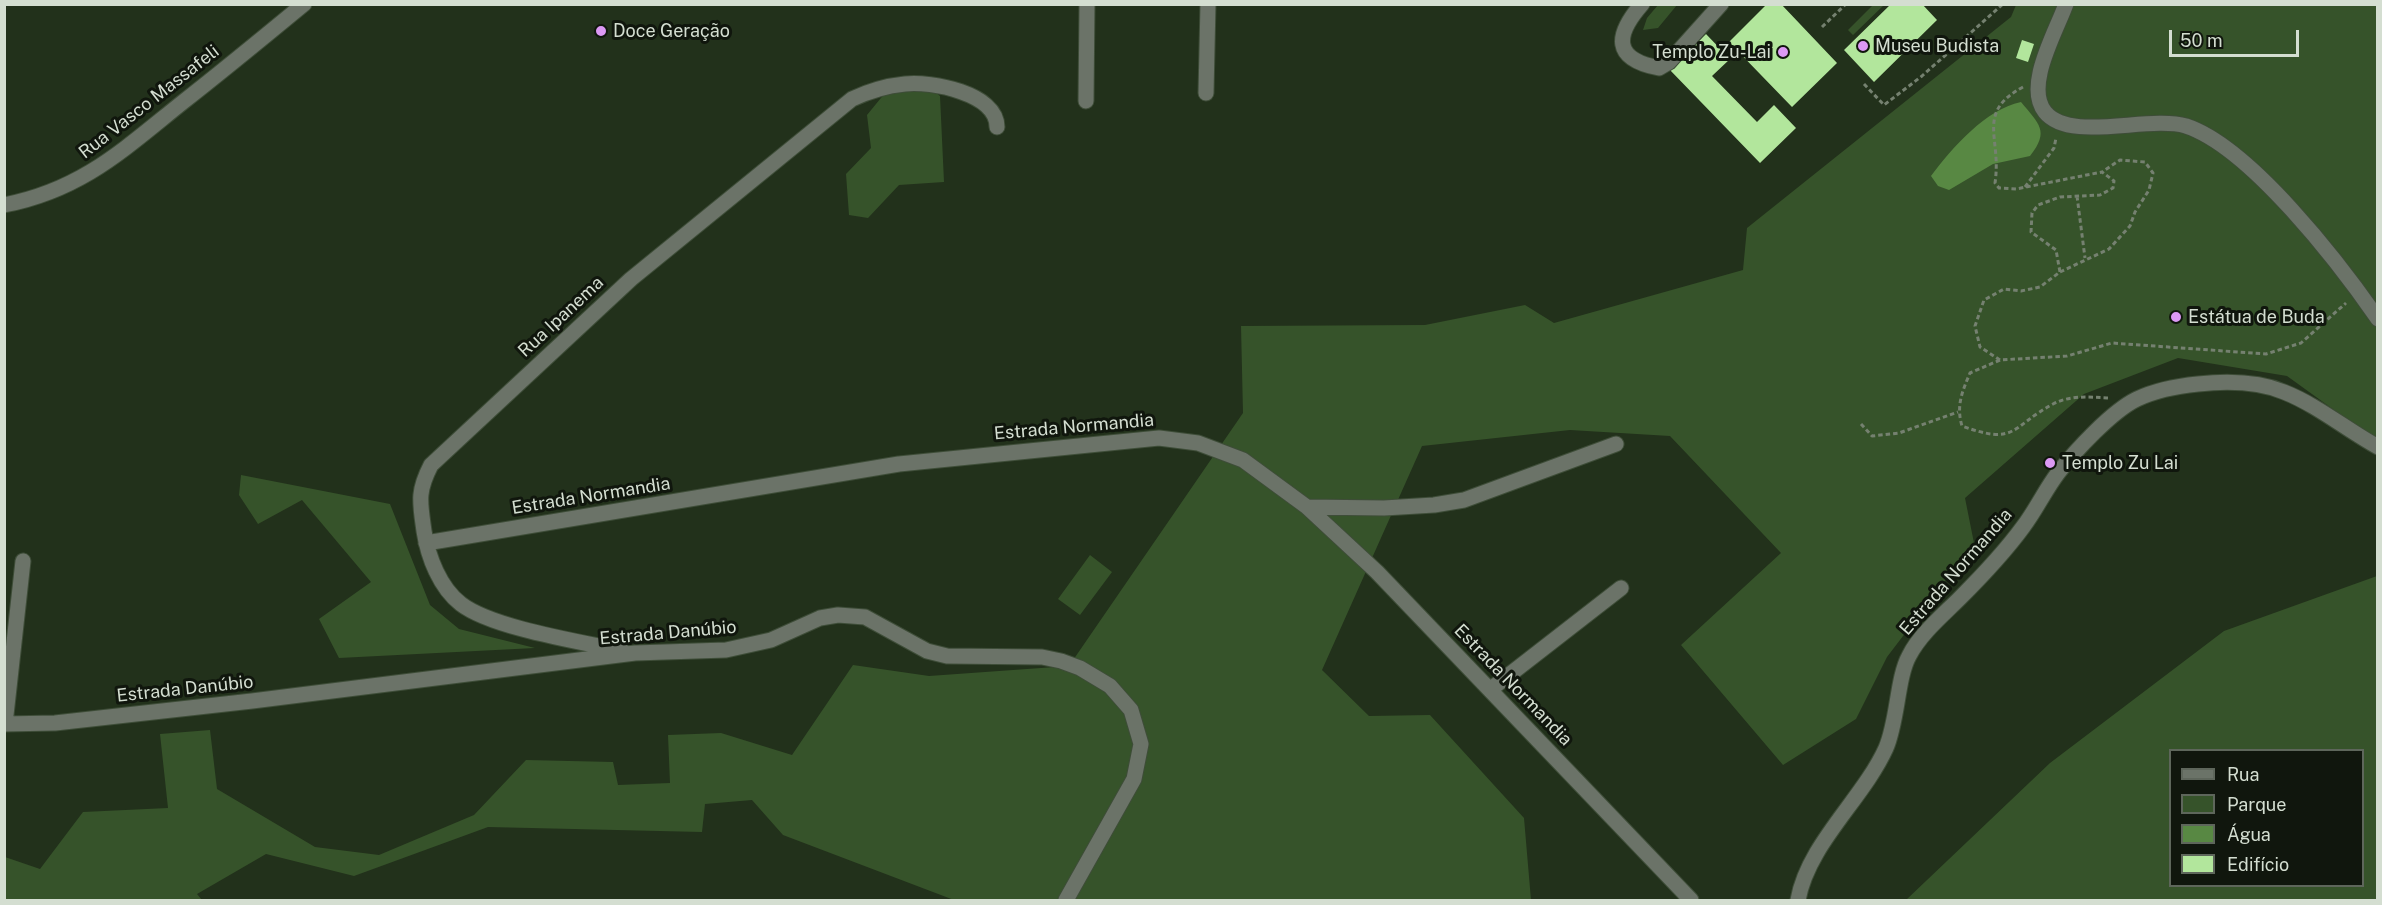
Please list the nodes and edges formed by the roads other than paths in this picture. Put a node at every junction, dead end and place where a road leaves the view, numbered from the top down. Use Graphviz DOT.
graph roads {
  1 [pos="304,4"];
  2 [pos="1087,4"];
  3 [pos="1208,4"];
  4 [pos="1642,4"];
  5 [pos="1721,4"];
  6 [pos="2066,4"];
  7 [pos="1206,93"];
  8 [pos="1086,101"];
  9 [pos="997,127"];
  10 [pos="4,205"];
  11 [pos="2378,319"];
  12 [pos="1616,444"];
  13 [pos="2378,447"];
  14 [pos="1307,507"];
  15 [pos="426,543"];
  16 [pos="23,561"];
  17 [pos="1621,588"];
  18 [pos="10,626"];
  19 [pos="635,653"];
  20 [pos="1491,689"];
  21 [pos="5,724"];
  22 [pos="1066,900"];
  23 [pos="1691,900"];
  24 [pos="1798,900"];
  1 -- 10 [label="street, Rua Vasco Massafeli"];
  2 -- 8 [label="street"];
  3 -- 7 [label="street"];
  4 -- 5 [label="street"];
  6 -- 11 [label="street"];
  9 -- 15 [label="street, Rua Ipanema"];
  12 -- 14 [label="street"];
  13 -- 24 [label="street, Estrada Normandia"];
  14 -- 15 [label="street, Estrada Normandia"];
  14 -- 20 [label="street, Estrada Normandia"];
  15 -- 19 [label="street, Rua Ipanema"];
  16 -- 18 [label="street"];
  17 -- 20 [label="street"];
  18 -- 21 [label="street"];
  19 -- 21 [label="street, Estrada Danúbio"];
  19 -- 22 [label="street, Estrada Danúbio"];
  20 -- 23 [label="street, Estrada Normandia"];
}
